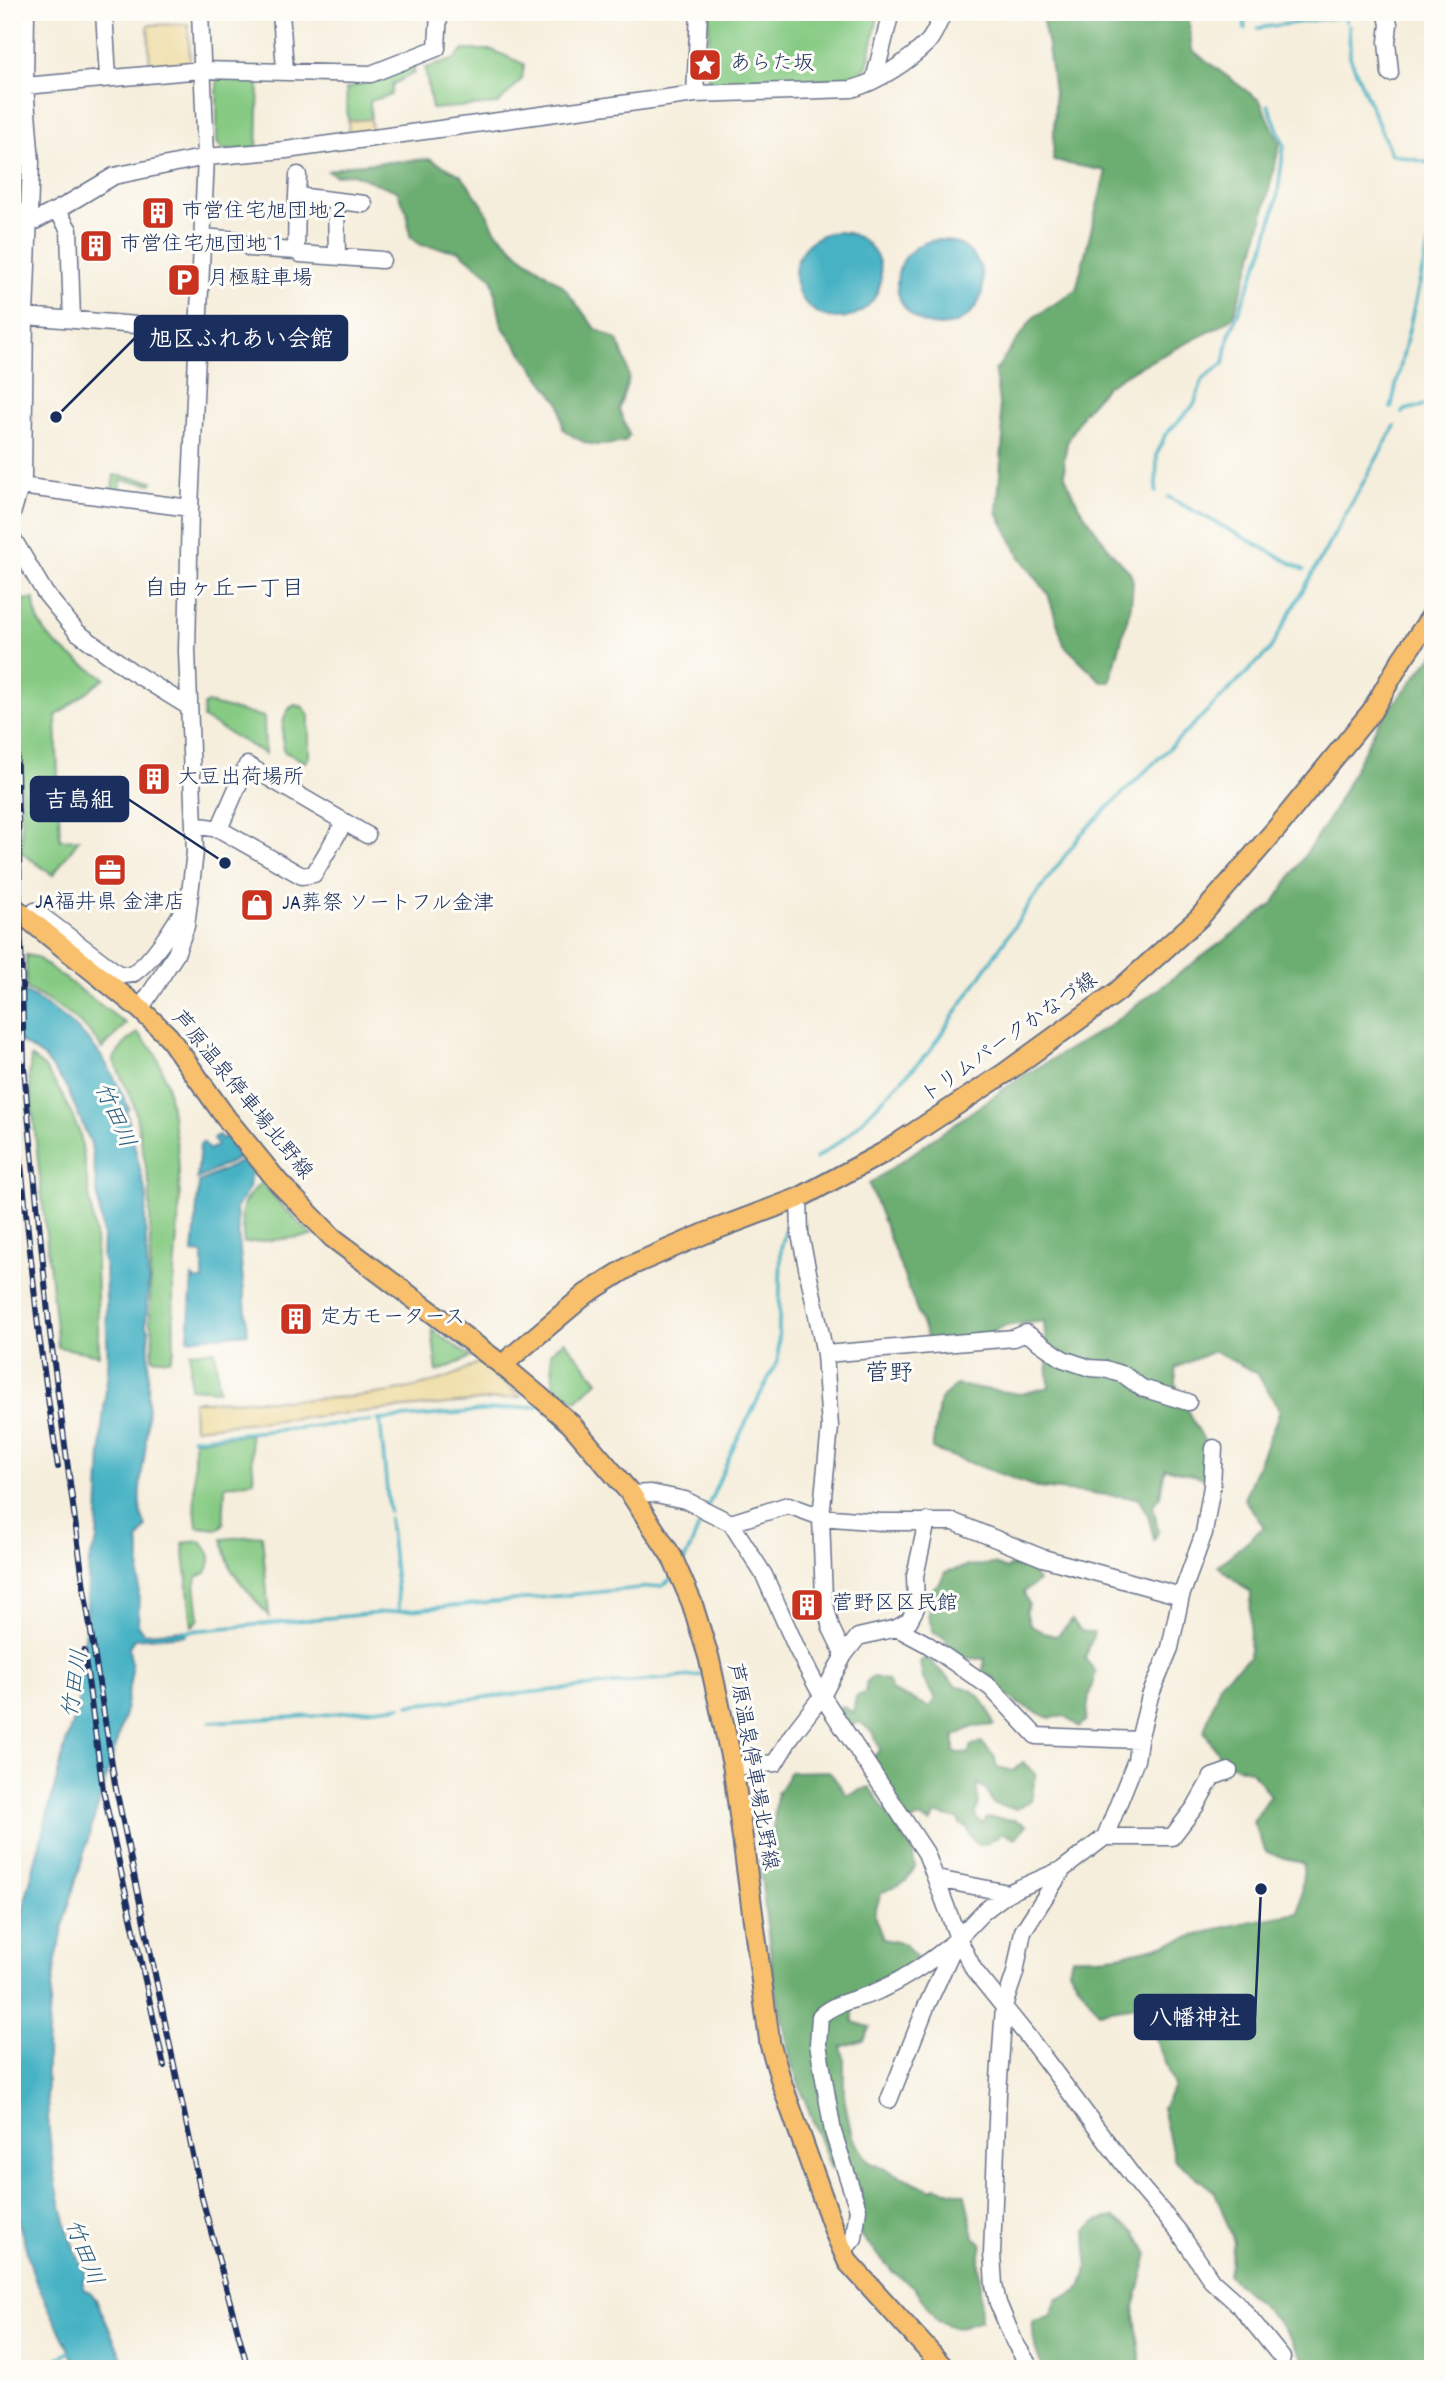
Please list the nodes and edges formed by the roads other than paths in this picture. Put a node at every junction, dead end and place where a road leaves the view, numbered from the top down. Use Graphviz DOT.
graph roads {
  1 [pos="26,12"];
  2 [pos="104,12"];
  3 [pos="200,12"];
  4 [pos="281,12"];
  5 [pos="439,12"];
  6 [pos="699,12"];
  7 [pos="891,12"];
  8 [pos="944,12"];
  9 [pos="1386,12"];
  10 [pos="202,70"];
  11 [pos="285,71"];
  12 [pos="1390,73"];
  13 [pos="108,77"];
  14 [pos="874,80"];
  15 [pos="25,86"];
  16 [pos="695,94"];
  17 [pos="206,157"];
  18 [pos="298,174"];
  19 [pos="297,196"];
  20 [pos="336,201"];
  21 [pos="364,204"];
  22 [pos="57,210"];
  23 [pos="29,224"];
  24 [pos="202,237"];
  25 [pos="296,251"];
  26 [pos="337,257"];
  27 [pos="382,260"];
  28 [pos="25,316"];
  29 [pos="72,319"];
  30 [pos="199,330"];
  31 [pos="20,486"];
  32 [pos="190,508"];
  33 [pos="12,514"];
  34 [pos="12,537"];
  35 [pos="1433,614"];
  36 [pos="189,707"];
  37 [pos="344,823"];
  38 [pos="194,825"];
  39 [pos="219,829"];
  40 [pos="367,835"];
  41 [pos="190,900"];
  42 [pos="12,906"];
  43 [pos="35,911"];
  44 [pos="140,1009"];
  45 [pos="799,1198"];
  46 [pos="825,1354"];
  47 [pos="502,1365"];
  48 [pos="1188,1402"];
  49 [pos="1214,1448"];
  50 [pos="631,1494"];
  51 [pos="821,1517"];
  52 [pos="927,1521"];
  53 [pos="731,1523"];
  54 [pos="1181,1596"];
  55 [pos="897,1628"];
  56 [pos="844,1655"];
  57 [pos="822,1696"];
  58 [pos="1139,1740"];
  59 [pos="733,1767"];
  60 [pos="1229,1772"];
  61 [pos="1105,1837"];
  62 [pos="1063,1869"];
  63 [pos="937,1879"];
  64 [pos="1008,1893"];
  65 [pos="958,1938"];
  66 [pos="1004,2006"];
  67 [pos="889,2100"];
  68 [pos="843,2251"];
  69 [pos="1282,2358"];
  70 [pos="945,2369"];
  71 [pos="1031,2369"];
  1 -- 15 [label="street"];
  2 -- 13 [label="street"];
  3 -- 10 [label="street"];
  4 -- 11 [label="street"];
  5 -- 11 [label="street"];
  6 -- 16 [label="street"];
  7 -- 14 [label="street"];
  8 -- 14 [label="street"];
  9 -- 12 [label="street"];
  10 -- 11 [label="street"];
  10 -- 13 [label="street"];
  10 -- 17 [label="street"];
  13 -- 15 [label="street"];
  14 -- 16 [label="street"];
  15 -- 23 [label="street"];
  16 -- 17 [label="street"];
  17 -- 22 [label="street"];
  17 -- 24 [label="street"];
  18 -- 19 [label="street"];
  19 -- 20 [label="street"];
  19 -- 25 [label="street"];
  20 -- 21 [label="street"];
  20 -- 26 [label="street"];
  22 -- 23 [label="street"];
  22 -- 29 [label="street"];
  23 -- 28 [label="street"];
  24 -- 25 [label="street"];
  24 -- 30 [label="street"];
  25 -- 26 [label="street"];
  26 -- 27 [label="street"];
  28 -- 29 [label="street"];
  28 -- 31 [label="street"];
  29 -- 30 [label="street"];
  30 -- 32 [label="street"];
  31 -- 32 [label="street"];
  31 -- 33 [label="street"];
  32 -- 36 [label="street"];
  34 -- 36 [label="street"];
  35 -- 45 [label="main road, トリムパークかなづ線"];
  36 -- 38 [label="street"];
  37 -- 39 [label="street"];
  37 -- 39 [label="street"];
  37 -- 40 [label="street"];
  38 -- 39 [label="street"];
  38 -- 41 [label="street"];
  41 -- 43 [label="street"];
  41 -- 44 [label="street"];
  42 -- 44 [label="main road, 芦原温泉停車場北野線"];
  44 -- 47 [label="main road, 芦原温泉停車場北野線"];
  45 -- 46 [label="street"];
  45 -- 47 [label="main road, トリムパークかなづ線"];
  46 -- 48 [label="street"];
  46 -- 51 [label="street"];
  47 -- 50 [label="main road, 芦原温泉停車場北野線"];
  49 -- 54 [label="street"];
  50 -- 53 [label="street"];
  50 -- 59 [label="main road, 芦原温泉停車場北野線"];
  51 -- 52 [label="street"];
  51 -- 53 [label="street"];
  51 -- 56 [label="street"];
  52 -- 54 [label="street"];
  52 -- 55 [label="street"];
  53 -- 57 [label="street"];
  54 -- 58 [label="street"];
  55 -- 56 [label="street"];
  55 -- 58 [label="street"];
  56 -- 57 [label="street"];
  57 -- 59 [label="street"];
  57 -- 63 [label="street"];
  58 -- 61 [label="street"];
  59 -- 68 [label="main road, 芦原温泉停車場北野線"];
  60 -- 61 [label="street"];
  61 -- 62 [label="street"];
  62 -- 64 [label="street"];
  62 -- 66 [label="street"];
  63 -- 64 [label="street"];
  63 -- 65 [label="street"];
  64 -- 65 [label="street"];
  65 -- 66 [label="street"];
  65 -- 67 [label="street"];
  65 -- 68 [label="street"];
  66 -- 69 [label="street"];
  66 -- 71 [label="street"];
  68 -- 70 [label="main road, 芦原温泉停車場北野線"];
}
